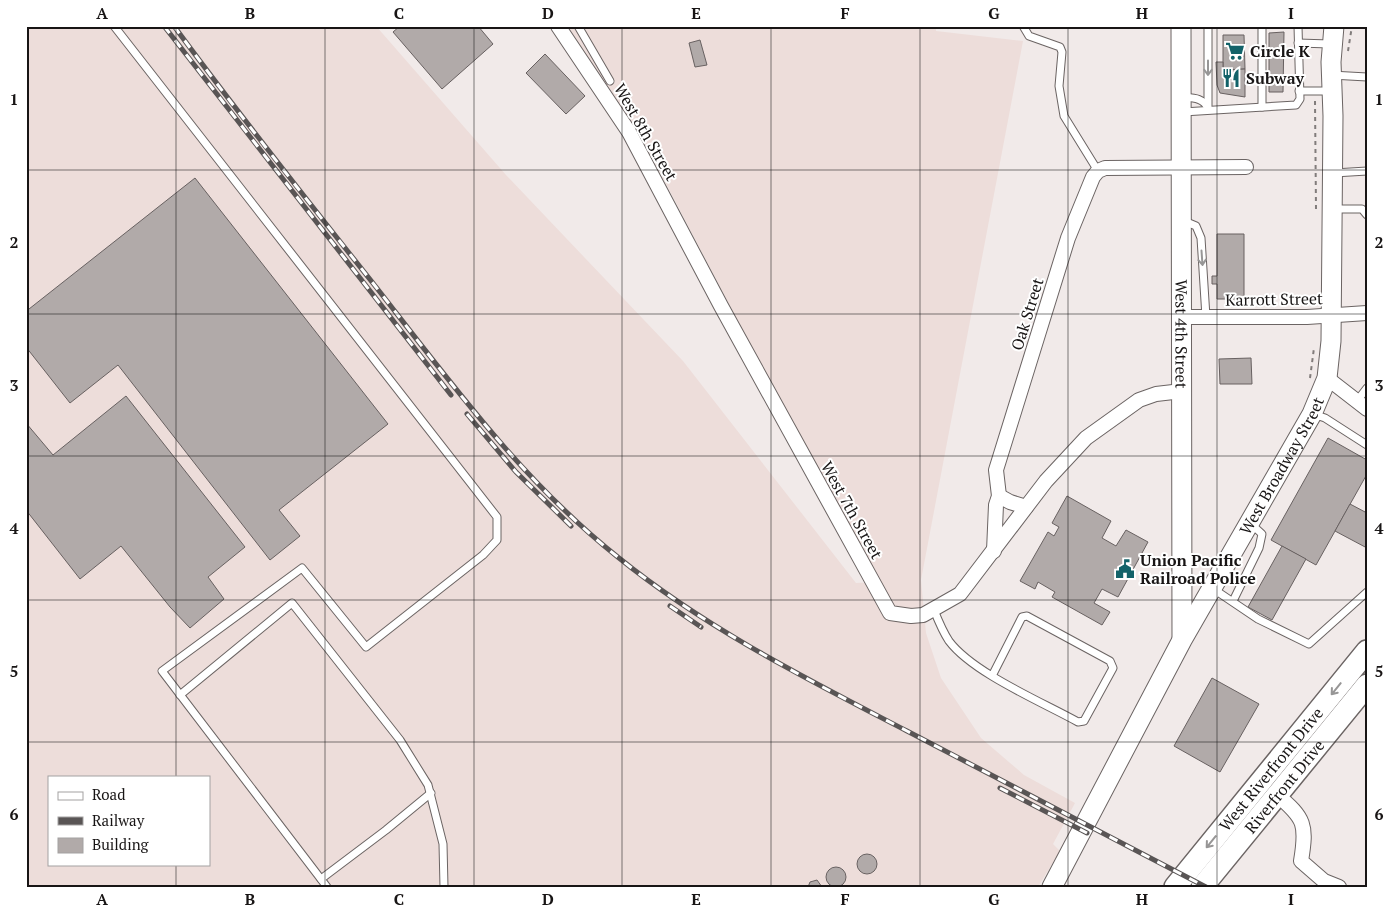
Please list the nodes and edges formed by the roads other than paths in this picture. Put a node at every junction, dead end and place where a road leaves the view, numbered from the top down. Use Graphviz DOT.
graph roads {
  1 [pos="114,26"];
  2 [pos="558,26"];
  3 [pos="578,26"];
  4 [pos="1023,26"];
  5 [pos="1181,26"];
  6 [pos="1208,26"];
  7 [pos="1262,26"];
  8 [pos="1298,26"];
  9 [pos="1333,35"];
  10 [pos="1298,43"];
  11 [pos="1367,77"];
  12 [pos="610,81"];
  13 [pos="1331,83"];
  14 [pos="1299,91"];
  15 [pos="1181,104"];
  16 [pos="1262,107"];
  17 [pos="1208,109"];
  18 [pos="1181,167"];
  19 [pos="1246,167"];
  20 [pos="1098,171"];
  21 [pos="1367,171"];
  22 [pos="1332,174"];
  23 [pos="1331,209"];
  24 [pos="1367,215"];
  25 [pos="1181,220"];
  26 [pos="697,260"];
  27 [pos="1367,313"];
  28 [pos="1330,315"];
  29 [pos="1182,317"];
  30 [pos="1206,317"];
  31 [pos="1327,378"];
  32 [pos="1367,388"];
  33 [pos="1182,391"];
  34 [pos="1362,405"];
  35 [pos="1312,414"];
  36 [pos="1367,445"];
  37 [pos="999,496"];
  38 [pos="1026,507"];
  39 [pos="1250,523"];
  40 [pos="994,550"];
  41 [pos="1212,588"];
  42 [pos="1367,592"];
  43 [pos="1233,601"];
  44 [pos="934,610"];
  45 [pos="1182,640"];
  46 [pos="1367,651"];
  47 [pos="992,676"];
  48 [pos="1367,685"];
  49 [pos="180,695"];
  50 [pos="430,793"];
  51 [pos="1277,795"];
  52 [pos="321,879"];
  53 [pos="327,887"];
  54 [pos="444,887"];
  55 [pos="1052,887"];
  56 [pos="1175,887"];
  57 [pos="1202,887"];
  58 [pos="1339,887"];
  1 -- 49 [label="lane"];
  2 -- 26 [label="street, West 8th Street"];
  3 -- 12 [label="lane"];
  4 -- 20 [label="lane"];
  5 -- 15 [label="main road, West 4th Street"];
  6 -- 17 [label="lane, one-way"];
  7 -- 16 [label="lane"];
  8 -- 10 [label="lane"];
  9 -- 10 [label="lane"];
  9 -- 13 [label="main road, West Broadway Street"];
  10 -- 14 [label="lane"];
  11 -- 13 [label="lane"];
  13 -- 14 [label="lane"];
  13 -- 22 [label="main road, West Broadway Street"];
  14 -- 16 [label="lane"];
  15 -- 17 [label="lane"];
  15 -- 17 [label="lane"];
  15 -- 18 [label="main road, West 4th Street"];
  16 -- 17 [label="lane"];
  18 -- 19 [label="street"];
  18 -- 20 [label="street"];
  18 -- 25 [label="main road, West 4th Street"];
  20 -- 37 [label="street, Oak Street"];
  21 -- 22 [label="lane"];
  22 -- 23 [label="main road, West Broadway Street"];
  23 -- 24 [label="lane"];
  23 -- 28 [label="main road, West Broadway Street"];
  25 -- 29 [label="main road, West 4th Street"];
  25 -- 30 [label="lane, one-way"];
  26 -- 44 [label="street, West 7th Street"];
  27 -- 28 [label="street, Karrott Street"];
  28 -- 30 [label="street, Karrott Street"];
  28 -- 31 [label="main road, West Broadway Street"];
  29 -- 30 [label="street, Karrott Street"];
  29 -- 33 [label="main road, West 4th Street"];
  31 -- 34 [label="street"];
  31 -- 35 [label="main road, West Broadway Street"];
  32 -- 34 [label="lane"];
  33 -- 38 [label="street"];
  33 -- 45 [label="main road, West 4th Street"];
  35 -- 36 [label="lane"];
  35 -- 39 [label="main road, West Broadway Street"];
  37 -- 38 [label="street"];
  37 -- 40 [label="street, Oak Street"];
  38 -- 40 [label="street, West 7th Street"];
  39 -- 41 [label="main road, West Broadway Street"];
  39 -- 43 [label="lane"];
  40 -- 44 [label="street, West 7th Street"];
  41 -- 43 [label="lane"];
  41 -- 45 [label="main road, West Broadway Street"];
  42 -- 43 [label="lane"];
  44 -- 47 [label="lane"];
  45 -- 55 [label="main road, West Broadway Street"];
  46 -- 56 [label="main road, West Riverfront Drive, one-way"];
  47 -- 47 [label="lane"];
  48 -- 51 [label="main road, Riverfront Drive"];
  49 -- 50 [label="lane"];
  49 -- 52 [label="lane"];
  50 -- 52 [label="lane"];
  50 -- 54 [label="lane"];
  51 -- 57 [label="main road, Riverfront Drive"];
  51 -- 58 [label="street"];
  52 -- 53 [label="lane"];
}
